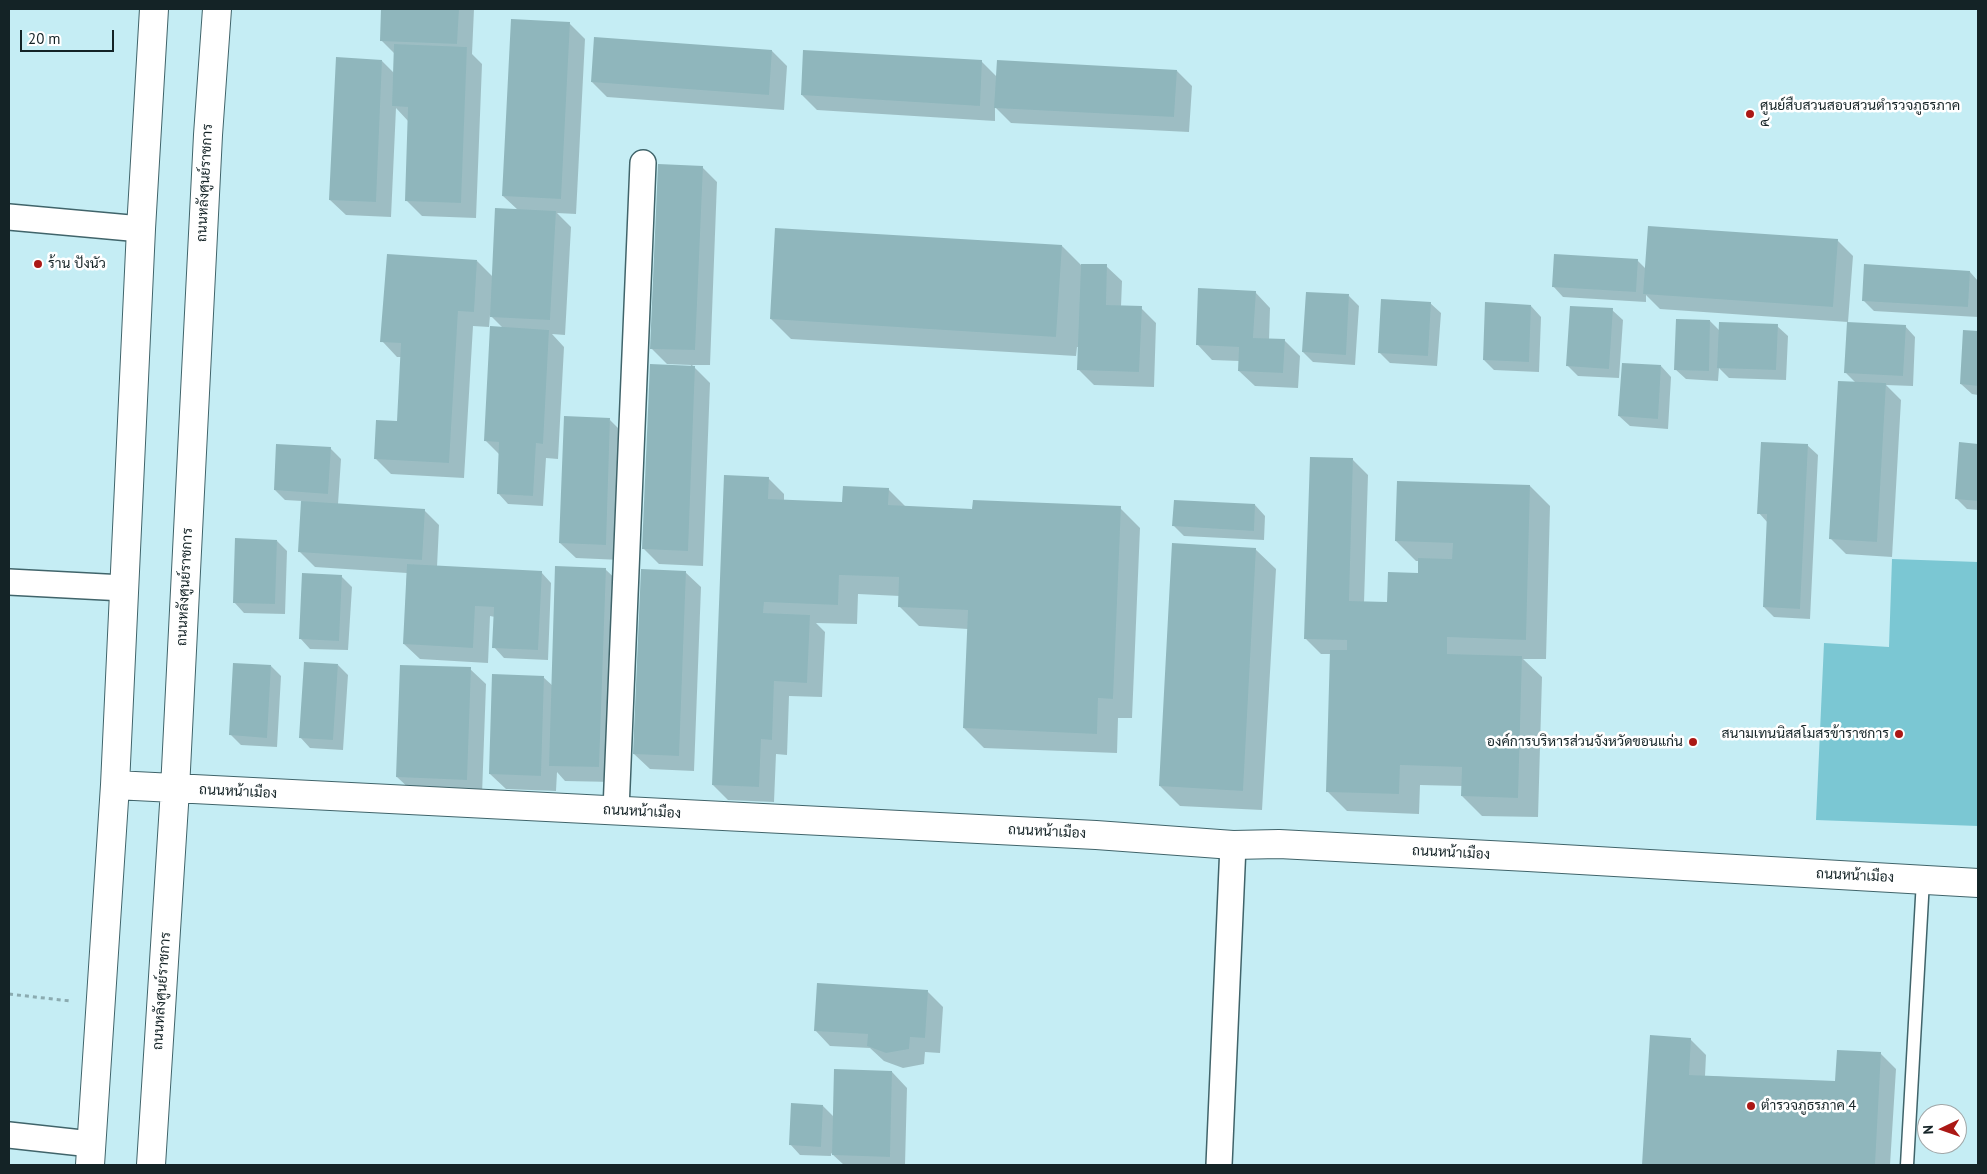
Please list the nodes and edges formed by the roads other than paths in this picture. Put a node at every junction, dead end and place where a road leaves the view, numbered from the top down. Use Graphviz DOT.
graph roads {
  1 [pos="154,9"];
  2 [pos="217,9"];
  3 [pos="643,163"];
  4 [pos="9,217"];
  5 [pos="141,229"];
  6 [pos="9,582"];
  7 [pos="124,588"];
  8 [pos="115,785"];
  9 [pos="175,789"];
  10 [pos="616,810"];
  11 [pos="1234,845"];
  12 [pos="1923,880"];
  13 [pos="1978,883"];
  14 [pos="9,1135"];
  15 [pos="91,1155"];
  16 [pos="151,1165"];
  17 [pos="1219,1165"];
  18 [pos="1907,1165"];
  1 -- 5 [label="street"];
  2 -- 9 [label="street, ถนนหลังศูนย์ราชการ"];
  3 -- 10 [label="street"];
  4 -- 5 [label="street"];
  5 -- 7 [label="street"];
  6 -- 7 [label="street"];
  7 -- 8 [label="street"];
  8 -- 9 [label="street, ถนนหน้าเมือง"];
  8 -- 15 [label="street"];
  9 -- 10 [label="street, ถนนหน้าเมือง"];
  9 -- 16 [label="street, ถนนหลังศูนย์ราชการ"];
  10 -- 11 [label="street, ถนนหน้าเมือง"];
  11 -- 12 [label="street, ถนนหน้าเมือง"];
  11 -- 17 [label="street"];
  12 -- 13 [label="street, ถนนหน้าเมือง"];
  12 -- 18 [label="lane"];
  14 -- 15 [label="street"];
}
